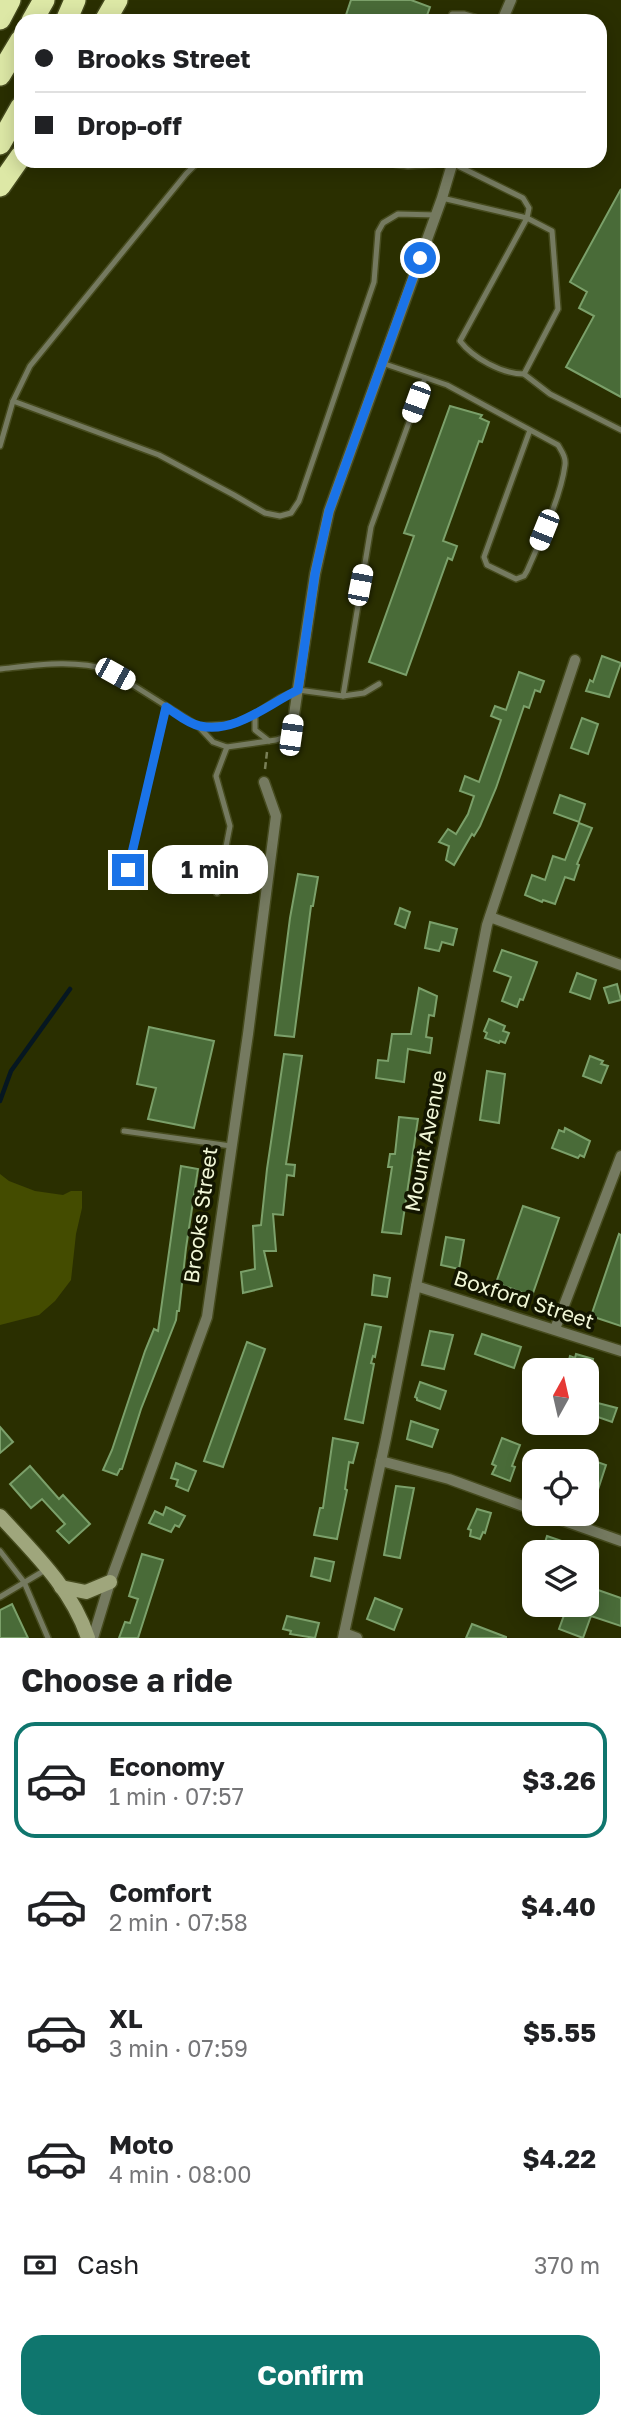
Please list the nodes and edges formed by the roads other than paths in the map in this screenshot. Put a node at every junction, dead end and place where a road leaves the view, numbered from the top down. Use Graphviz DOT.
graph roads {
  1 [pos="10,0"];
  2 [pos="0,19"];
  3 [pos="14,52"];
  4 [pos="0,75"];
  5 [pos="14,119"];
  6 [pos="0,144"];
  7 [pos="14,166"];
  8 [pos="192,168"];
  9 [pos="450,168"];
  10 [pos="464,168"];
  11 [pos="0,186"];
  12 [pos="442,198"];
  13 [pos="436,215"];
  14 [pos="527,218"];
  15 [pos="382,363"];
  16 [pos="524,373"];
  17 [pos="425,377"];
  18 [pos="13,401"];
  19 [pos="530,430"];
  20 [pos="621,430"];
  21 [pos="0,446"];
  22 [pos="575,660"];
  23 [pos="0,669"];
  24 [pos="379,684"];
  25 [pos="298,690"];
  26 [pos="343,696"];
  27 [pos="166,707"];
  28 [pos="255,714"];
  29 [pos="198,726"];
  30 [pos="291,735"];
  31 [pos="269,741"];
  32 [pos="227,747"];
  33 [pos="264,782"];
  34 [pos="128,870"];
  35 [pos="217,893"];
  36 [pos="490,917"];
  37 [pos="621,965"];
  38 [pos="124,1131"];
  39 [pos="231,1146"];
  40 [pos="620,1161"];
  41 [pos="416,1286"];
  42 [pos="555,1329"];
  43 [pos="621,1351"];
  44 [pos="381,1461"];
  45 [pos="522,1506"];
  46 [pos="2,1522"];
  47 [pos="579,1526"];
  48 [pos="621,1541"];
  49 [pos="0,1551"];
  50 [pos="47,1569"];
  51 [pos="24,1582"];
  52 [pos="110,1582"];
  53 [pos="61,1587"];
  54 [pos="0,1597"];
  55 [pos="343,1636"];
  56 [pos="48,1638"];
  57 [pos="91,1638"];
  58 [pos="357,1638"];
  1 -- 2 [label="highway"];
  3 -- 4 [label="highway"];
  5 -- 6 [label="highway"];
  7 -- 11 [label="highway"];
  8 -- 18 [label="lane"];
  9 -- 12 [label="street"];
  10 -- 14 [label="lane"];
  12 -- 13 [label="street"];
  12 -- 14 [label="lane"];
  13 -- 15 [label="street"];
  13 -- 18 [label="lane"];
  14 -- 16 [label="lane"];
  14 -- 16 [label="lane"];
  15 -- 17 [label="lane"];
  15 -- 25 [label="street"];
  16 -- 20 [label="lane"];
  17 -- 19 [label="lane"];
  17 -- 26 [label="lane"];
  18 -- 21 [label="lane"];
  19 -- 19 [label="lane"];
  22 -- 36 [label="street, Mount Avenue"];
  23 -- 27 [label="lane"];
  24 -- 26 [label="lane"];
  25 -- 26 [label="lane"];
  25 -- 28 [label="lane"];
  25 -- 30 [label="street"];
  27 -- 29 [label="lane"];
  27 -- 34 [label="lane"];
  28 -- 29 [label="lane"];
  28 -- 31 [label="lane"];
  29 -- 32 [label="lane"];
  30 -- 31 [label="lane"];
  31 -- 32 [label="lane"];
  32 -- 35 [label="lane"];
  33 -- 39 [label="street, Brooks Street"];
  36 -- 37 [label="street"];
  36 -- 41 [label="street, Mount Avenue"];
  38 -- 39 [label="lane"];
  39 -- 52 [label="street, Brooks Street"];
  40 -- 42 [label="street"];
  41 -- 42 [label="street, Boxford Street"];
  41 -- 44 [label="street, Mount Avenue"];
  42 -- 43 [label="street, Boxford Street"];
  44 -- 45 [label="street"];
  44 -- 55 [label="street, Mount Avenue"];
  46 -- 50 [label="main road"];
  47 -- 48 [label="street"];
  49 -- 51 [label="lane"];
  50 -- 51 [label="lane"];
  50 -- 53 [label="main road"];
  51 -- 54 [label="lane"];
  51 -- 56 [label="lane"];
  52 -- 53 [label="main road"];
  52 -- 57 [label="street, Brooks Street"];
  53 -- 57 [label="main road"];
  55 -- 58 [label="street"];
}
